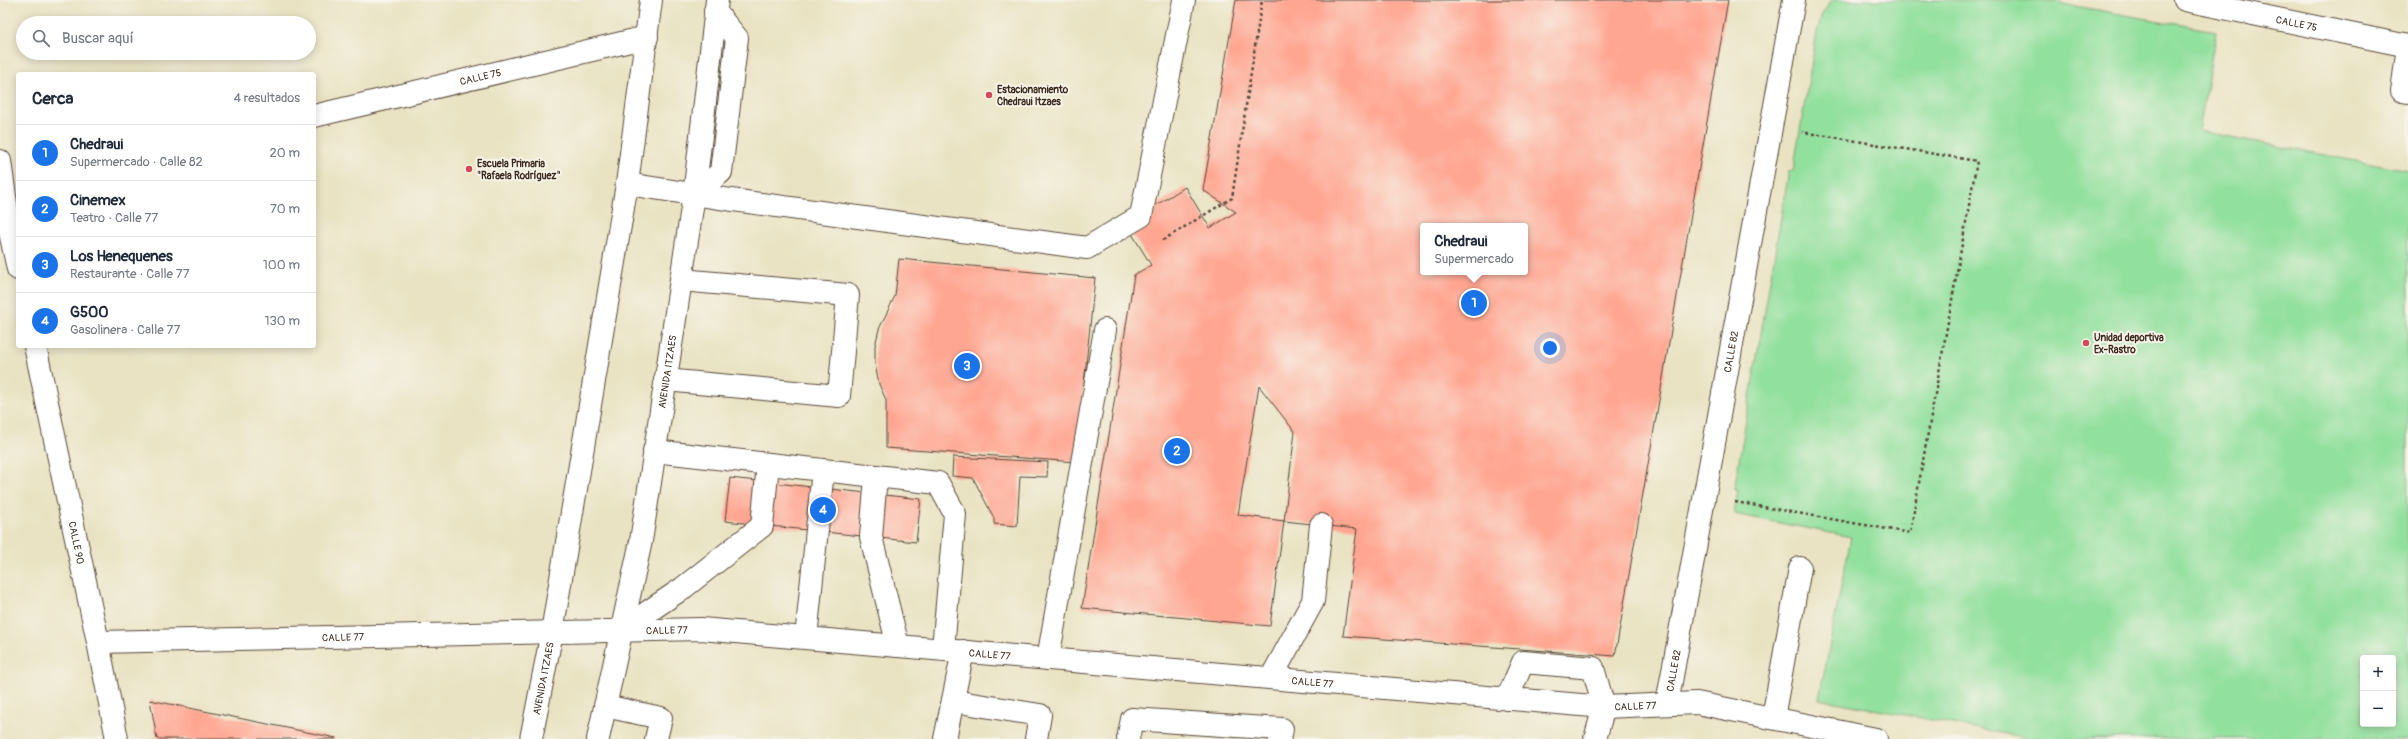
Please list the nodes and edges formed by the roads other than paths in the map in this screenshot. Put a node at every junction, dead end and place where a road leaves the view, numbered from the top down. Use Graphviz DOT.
graph roads {
  1 [pos="651,0"];
  2 [pos="1184,0"];
  3 [pos="1794,0"];
  4 [pos="2185,0"];
  5 [pos="716,6"];
  6 [pos="647,37"];
  7 [pos="2408,46"];
  8 [pos="2408,92"];
  9 [pos="316,116"];
  10 [pos="0,161"];
  11 [pos="627,184"];
  12 [pos="7,188"];
  13 [pos="694,195"];
  14 [pos="16,254"];
  15 [pos="681,280"];
  16 [pos="1105,330"];
  17 [pos="34,348"];
  18 [pos="665,380"];
  19 [pos="654,451"];
  20 [pos="768,464"];
  21 [pos="823,470"];
  22 [pos="876,476"];
  23 [pos="1322,525"];
  24 [pos="1800,568"];
  25 [pos="622,630"];
  26 [pos="552,632"];
  27 [pos="806,638"];
  28 [pos="98,642"];
  29 [pos="898,646"];
  30 [pos="953,650"];
  31 [pos="1048,659"];
  32 [pos="1271,678"];
  33 [pos="1507,699"];
  34 [pos="953,701"];
  35 [pos="1667,704"];
  36 [pos="605,706"];
  37 [pos="1604,707"];
  38 [pos="1773,718"];
  39 [pos="117,739"];
  40 [pos="530,739"];
  41 [pos="598,739"];
  42 [pos="656,739"];
  43 [pos="945,739"];
  44 [pos="1036,739"];
  45 [pos="1128,739"];
  46 [pos="1280,739"];
  47 [pos="1595,739"];
  48 [pos="1876,739"];
  1 -- 6 [label="street, AVENIDA ITZAES"];
  2 -- 13 [label="street"];
  3 -- 35 [label="street, CALLE 82"];
  4 -- 7 [label="street, CALLE 75"];
  5 -- 13 [label="street, AVENIDA ITZAES"];
  6 -- 9 [label="street, CALLE 75"];
  6 -- 11 [label="street, AVENIDA ITZAES"];
  7 -- 8 [label="street"];
  10 -- 12 [label="street"];
  11 -- 13 [label="street"];
  11 -- 26 [label="street, AVENIDA ITZAES"];
  12 -- 14 [label="street"];
  13 -- 15 [label="street, AVENIDA ITZAES"];
  15 -- 18 [label="street, AVENIDA ITZAES"];
  15 -- 18 [label="street"];
  16 -- 31 [label="street"];
  17 -- 28 [label="street, CALLE 90"];
  18 -- 19 [label="street, AVENIDA ITZAES"];
  19 -- 20 [label="street"];
  19 -- 25 [label="street, AVENIDA ITZAES"];
  20 -- 21 [label="street"];
  20 -- 25 [label="street"];
  21 -- 22 [label="street"];
  21 -- 27 [label="street"];
  22 -- 29 [label="street"];
  22 -- 30 [label="street"];
  23 -- 32 [label="street"];
  24 -- 38 [label="street"];
  25 -- 26 [label="street, CALLE 77"];
  25 -- 27 [label="street, CALLE 77"];
  25 -- 36 [label="street, AVENIDA ITZAES"];
  26 -- 28 [label="street, CALLE 77"];
  26 -- 40 [label="street, AVENIDA ITZAES"];
  27 -- 29 [label="street, CALLE 77"];
  28 -- 39 [label="street, CALLE 90"];
  29 -- 30 [label="street, CALLE 77"];
  30 -- 31 [label="street, CALLE 77"];
  30 -- 34 [label="street"];
  31 -- 32 [label="street, CALLE 77"];
  32 -- 33 [label="street, CALLE 77"];
  33 -- 37 [label="street, CALLE 77"];
  33 -- 37 [label="street"];
  34 -- 43 [label="street"];
  34 -- 44 [label="street"];
  35 -- 37 [label="street, CALLE 77"];
  35 -- 38 [label="street, CALLE 77"];
  36 -- 41 [label="street, AVENIDA ITZAES"];
  36 -- 42 [label="street"];
  37 -- 47 [label="street"];
  38 -- 48 [label="street, CALLE 77"];
  45 -- 46 [label="street"];
}
